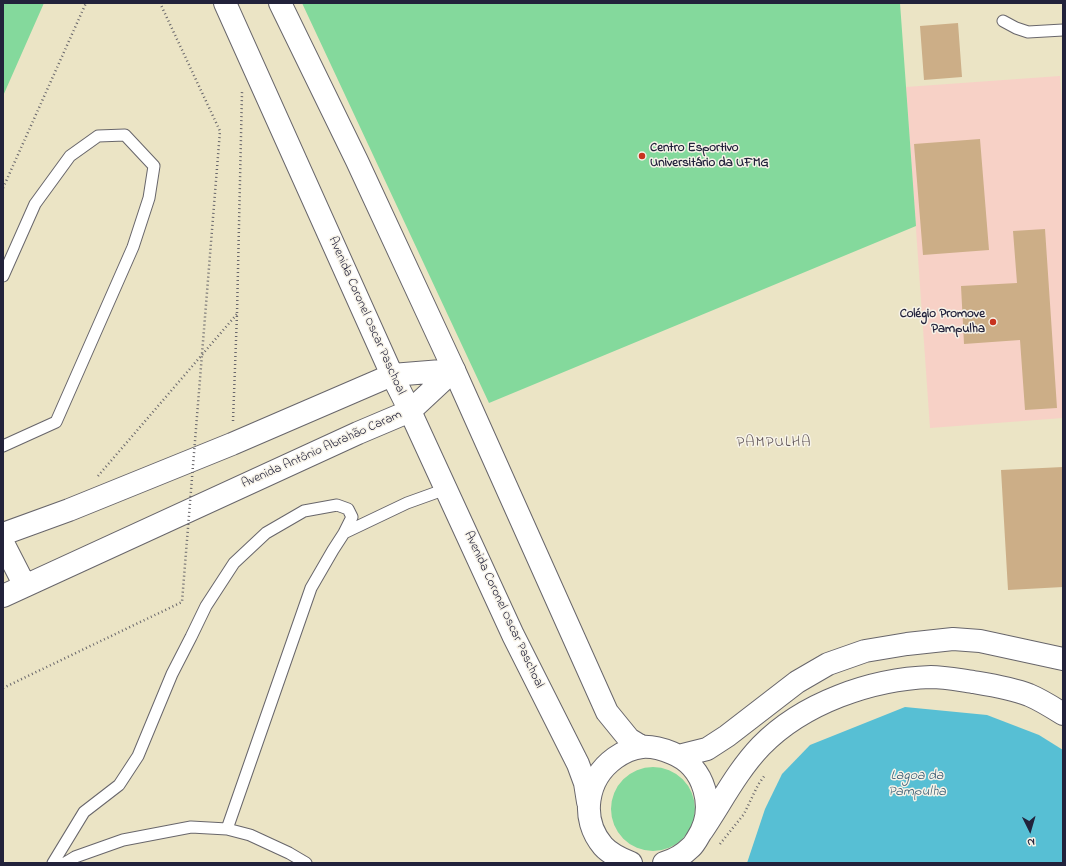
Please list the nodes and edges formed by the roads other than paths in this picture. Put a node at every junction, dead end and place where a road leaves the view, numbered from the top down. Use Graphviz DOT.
graph roads {
  1 [pos="225,3"];
  2 [pos="280,3"];
  3 [pos="1003,22"];
  4 [pos="1063,30"];
  5 [pos="3,276"];
  6 [pos="454,370"];
  7 [pos="392,375"];
  8 [pos="410,411"];
  9 [pos="3,446"];
  10 [pos="446,490"];
  11 [pos="344,533"];
  12 [pos="3,534"];
  13 [pos="3,543"];
  14 [pos="25,586"];
  15 [pos="3,596"];
  16 [pos="1063,659"];
  17 [pos="1063,714"];
  18 [pos="642,747"];
  19 [pos="679,756"];
  20 [pos="588,802"];
  21 [pos="227,829"];
  22 [pos="593,830"];
  23 [pos="693,847"];
  24 [pos="53,863"];
  25 [pos="65,863"];
  26 [pos="306,863"];
  27 [pos="598,863"];
  28 [pos="631,863"];
  29 [pos="664,863"];
  1 -- 7 [label="street, Avenida Coronel Oscar Paschoal"];
  2 -- 6 [label="street"];
  3 -- 4 [label="lane"];
  5 -- 9 [label="lane"];
  6 -- 7 [label="street"];
  6 -- 8 [label="street, Avenida Antônio Abrahão Caram"];
  6 -- 18 [label="street"];
  7 -- 8 [label="street, Avenida Coronel Oscar Paschoal"];
  7 -- 12 [label="street"];
  8 -- 10 [label="street, Avenida Coronel Oscar Paschoal"];
  8 -- 14 [label="street, Avenida Antônio Abrahão Caram"];
  10 -- 11 [label="lane"];
  10 -- 20 [label="street, Avenida Coronel Oscar Paschoal"];
  11 -- 21 [label="lane"];
  11 -- 24 [label="lane"];
  13 -- 14 [label="street"];
  14 -- 15 [label="street, Avenida Antônio Abrahão Caram"];
  16 -- 19 [label="street"];
  17 -- 23 [label="street"];
  18 -- 19 [label="street"];
  18 -- 20 [label="street"];
  19 -- 23 [label="street"];
  20 -- 22 [label="street, Avenida Coronel Oscar Paschoal"];
  21 -- 25 [label="lane"];
  21 -- 26 [label="lane"];
  22 -- 27 [label="street, Avenida Coronel Oscar Paschoal"];
  22 -- 28 [label="street"];
  23 -- 29 [label="street"];
}
